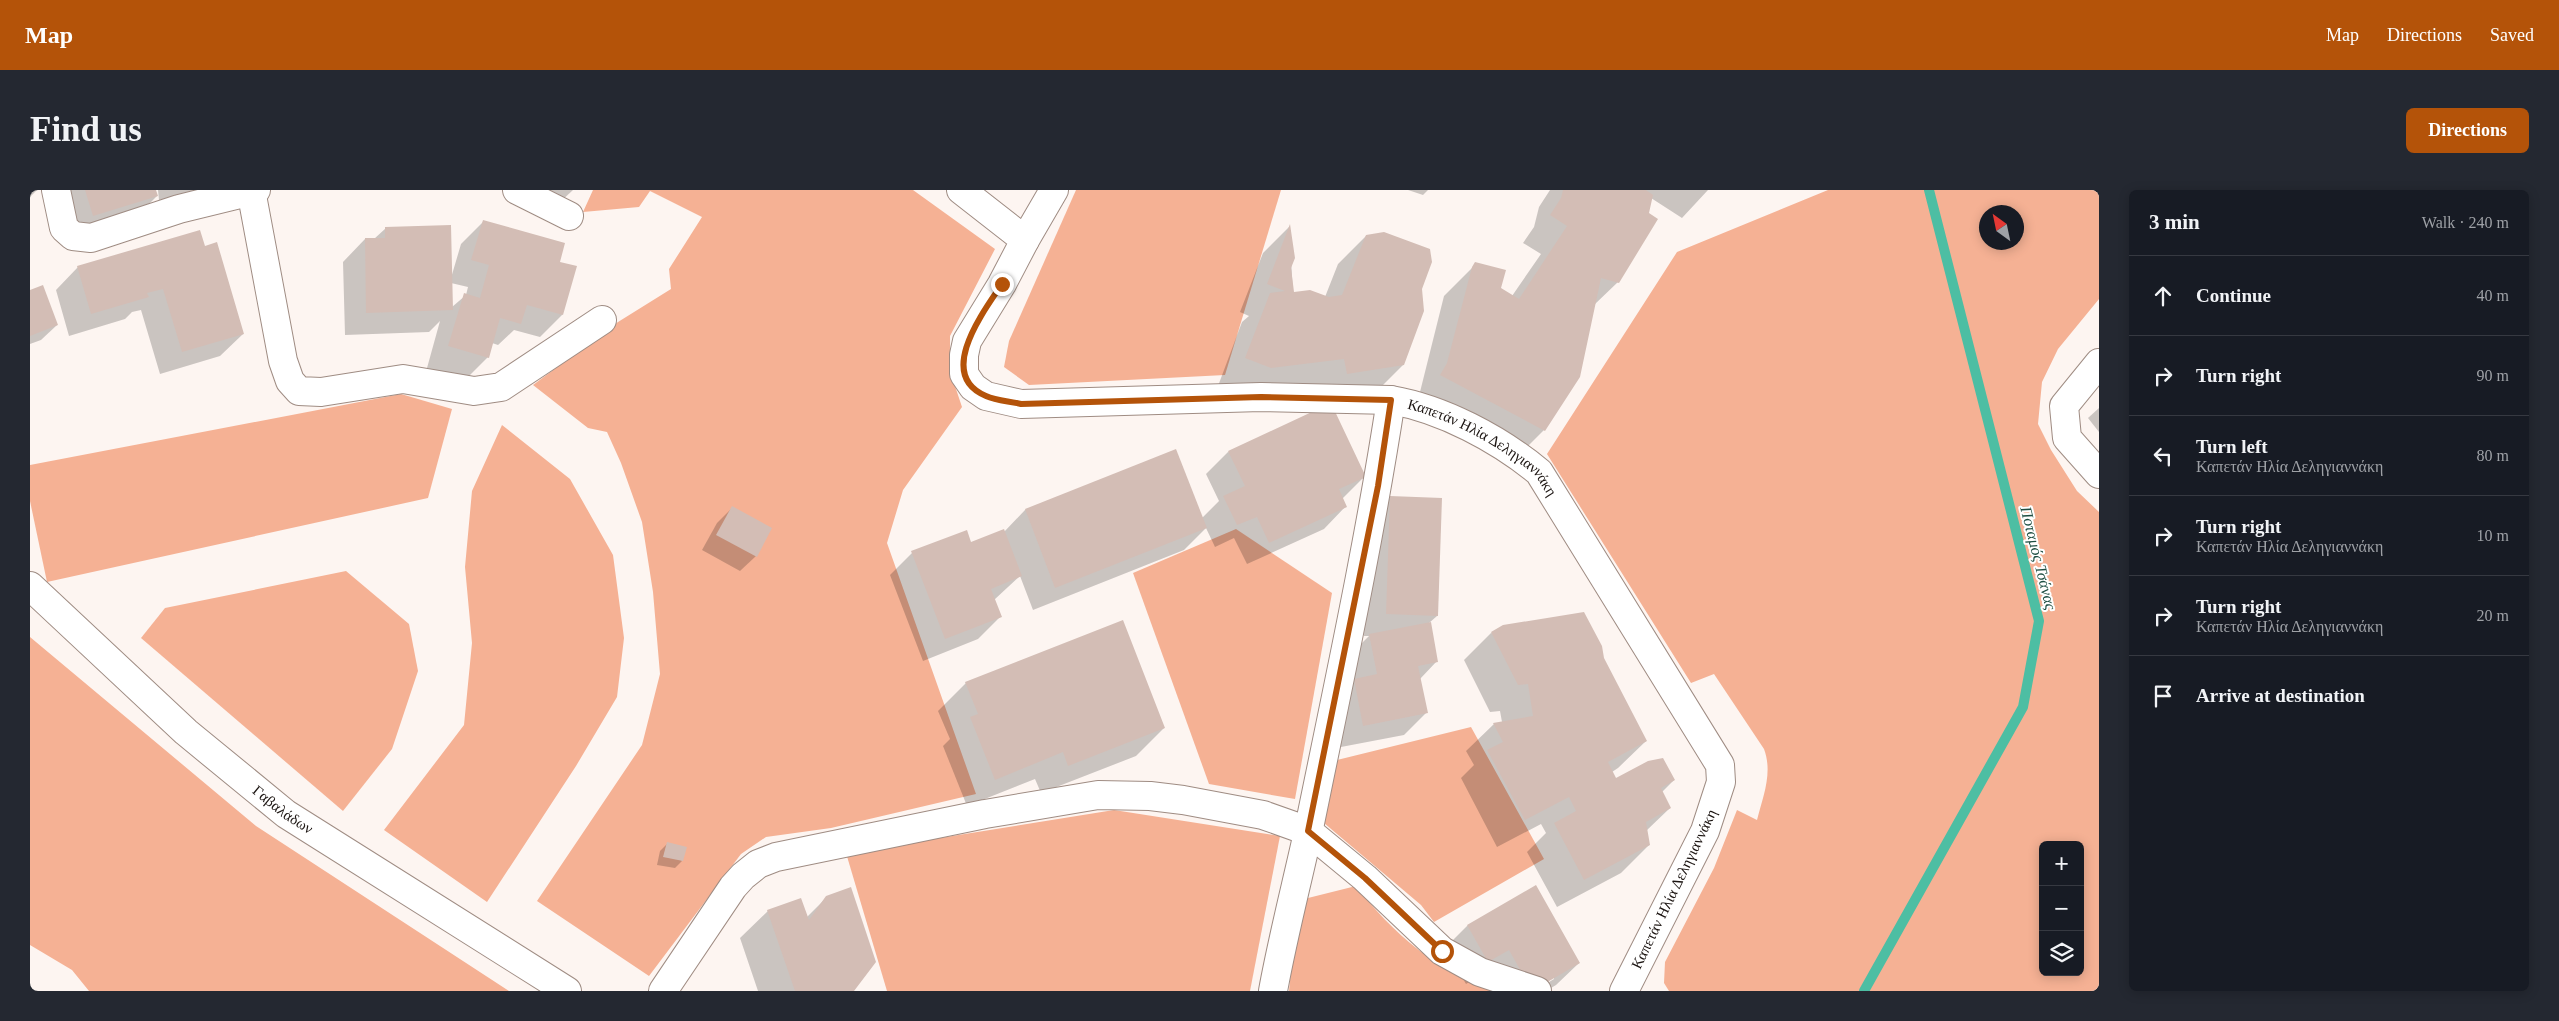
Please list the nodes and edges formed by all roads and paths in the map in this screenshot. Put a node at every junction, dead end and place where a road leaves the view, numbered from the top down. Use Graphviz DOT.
graph roads {
  1 [pos="56,190"];
  2 [pos="253,190"];
  3 [pos="517,190"];
  4 [pos="961,190"];
  5 [pos="1054,190"];
  6 [pos="570,216"];
  7 [pos="1025,240"];
  8 [pos="602,320"];
  9 [pos="2099,363"];
  10 [pos="1391,400"];
  11 [pos="2099,474"];
  12 [pos="30,586"];
  13 [pos="1308,831"];
  14 [pos="567,991"];
  15 [pos="663,991"];
  16 [pos="1273,991"];
  17 [pos="1537,991"];
  18 [pos="1624,991"];
  1 -- 2 [label="street"];
  2 -- 8 [label="street"];
  3 -- 6 [label="street"];
  4 -- 7 [label="street"];
  5 -- 7 [label="street"];
  7 -- 10 [label="street, Καπετάν Ηλία Δεληγιαννάκη"];
  9 -- 11 [label="street"];
  10 -- 13 [label="street"];
  10 -- 18 [label="street, Καπετάν Ηλία Δεληγιαννάκη"];
  12 -- 14 [label="street, Γαβαλάδων"];
  13 -- 15 [label="street"];
  13 -- 16 [label="street"];
  13 -- 17 [label="street"];
}
